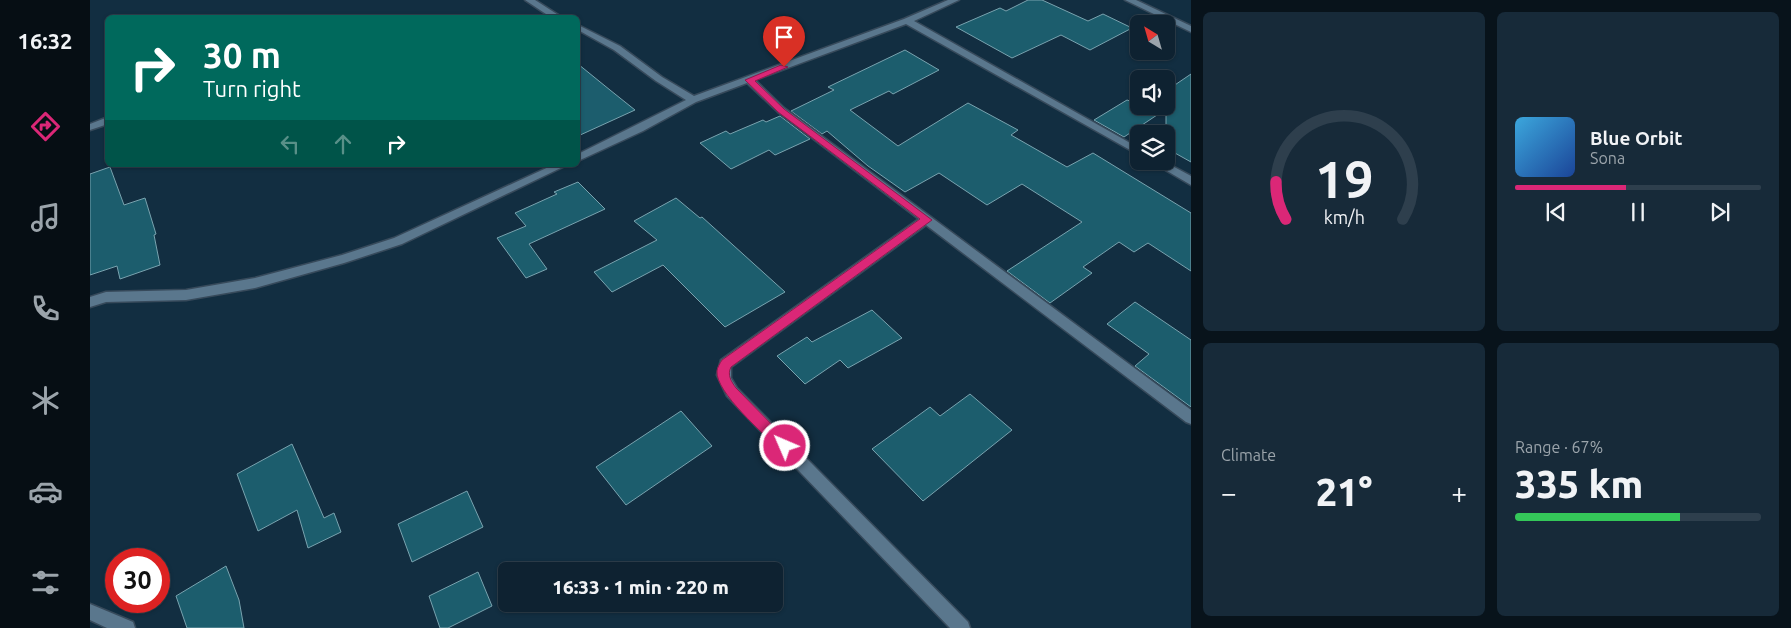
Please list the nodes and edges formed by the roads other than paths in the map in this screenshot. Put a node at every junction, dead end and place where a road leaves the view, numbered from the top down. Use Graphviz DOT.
graph roads {
  1 [pos="529,0"];
  2 [pos="956,0"];
  3 [pos="1129,0"];
  4 [pos="554,15"];
  5 [pos="907,21"];
  6 [pos="580,29"];
  7 [pos="1191,29"];
  8 [pos="749,80"];
  9 [pos="693,100"];
  10 [pos="105,121"];
  11 [pos="90,127"];
  12 [pos="1130,147"];
  13 [pos="580,157"];
  14 [pos="558,167"];
  15 [pos="1171,170"];
  16 [pos="1191,181"];
  17 [pos="927,220"];
  18 [pos="90,302"];
  19 [pos="1191,418"];
  20 [pos="90,612"];
  21 [pos="127,628"];
  22 [pos="962,628"];
  1 -- 4 [label="street"];
  2 -- 5 [label="street"];
  3 -- 7 [label="street"];
  5 -- 8 [label="street"];
  5 -- 12 [label="street"];
  6 -- 9 [label="street"];
  8 -- 9 [label="street"];
  8 -- 17 [label="street"];
  9 -- 13 [label="street"];
  10 -- 11 [label="street"];
  14 -- 18 [label="street"];
  15 -- 16 [label="street"];
  17 -- 19 [label="street"];
  17 -- 22 [label="street"];
  20 -- 21 [label="street"];
}
